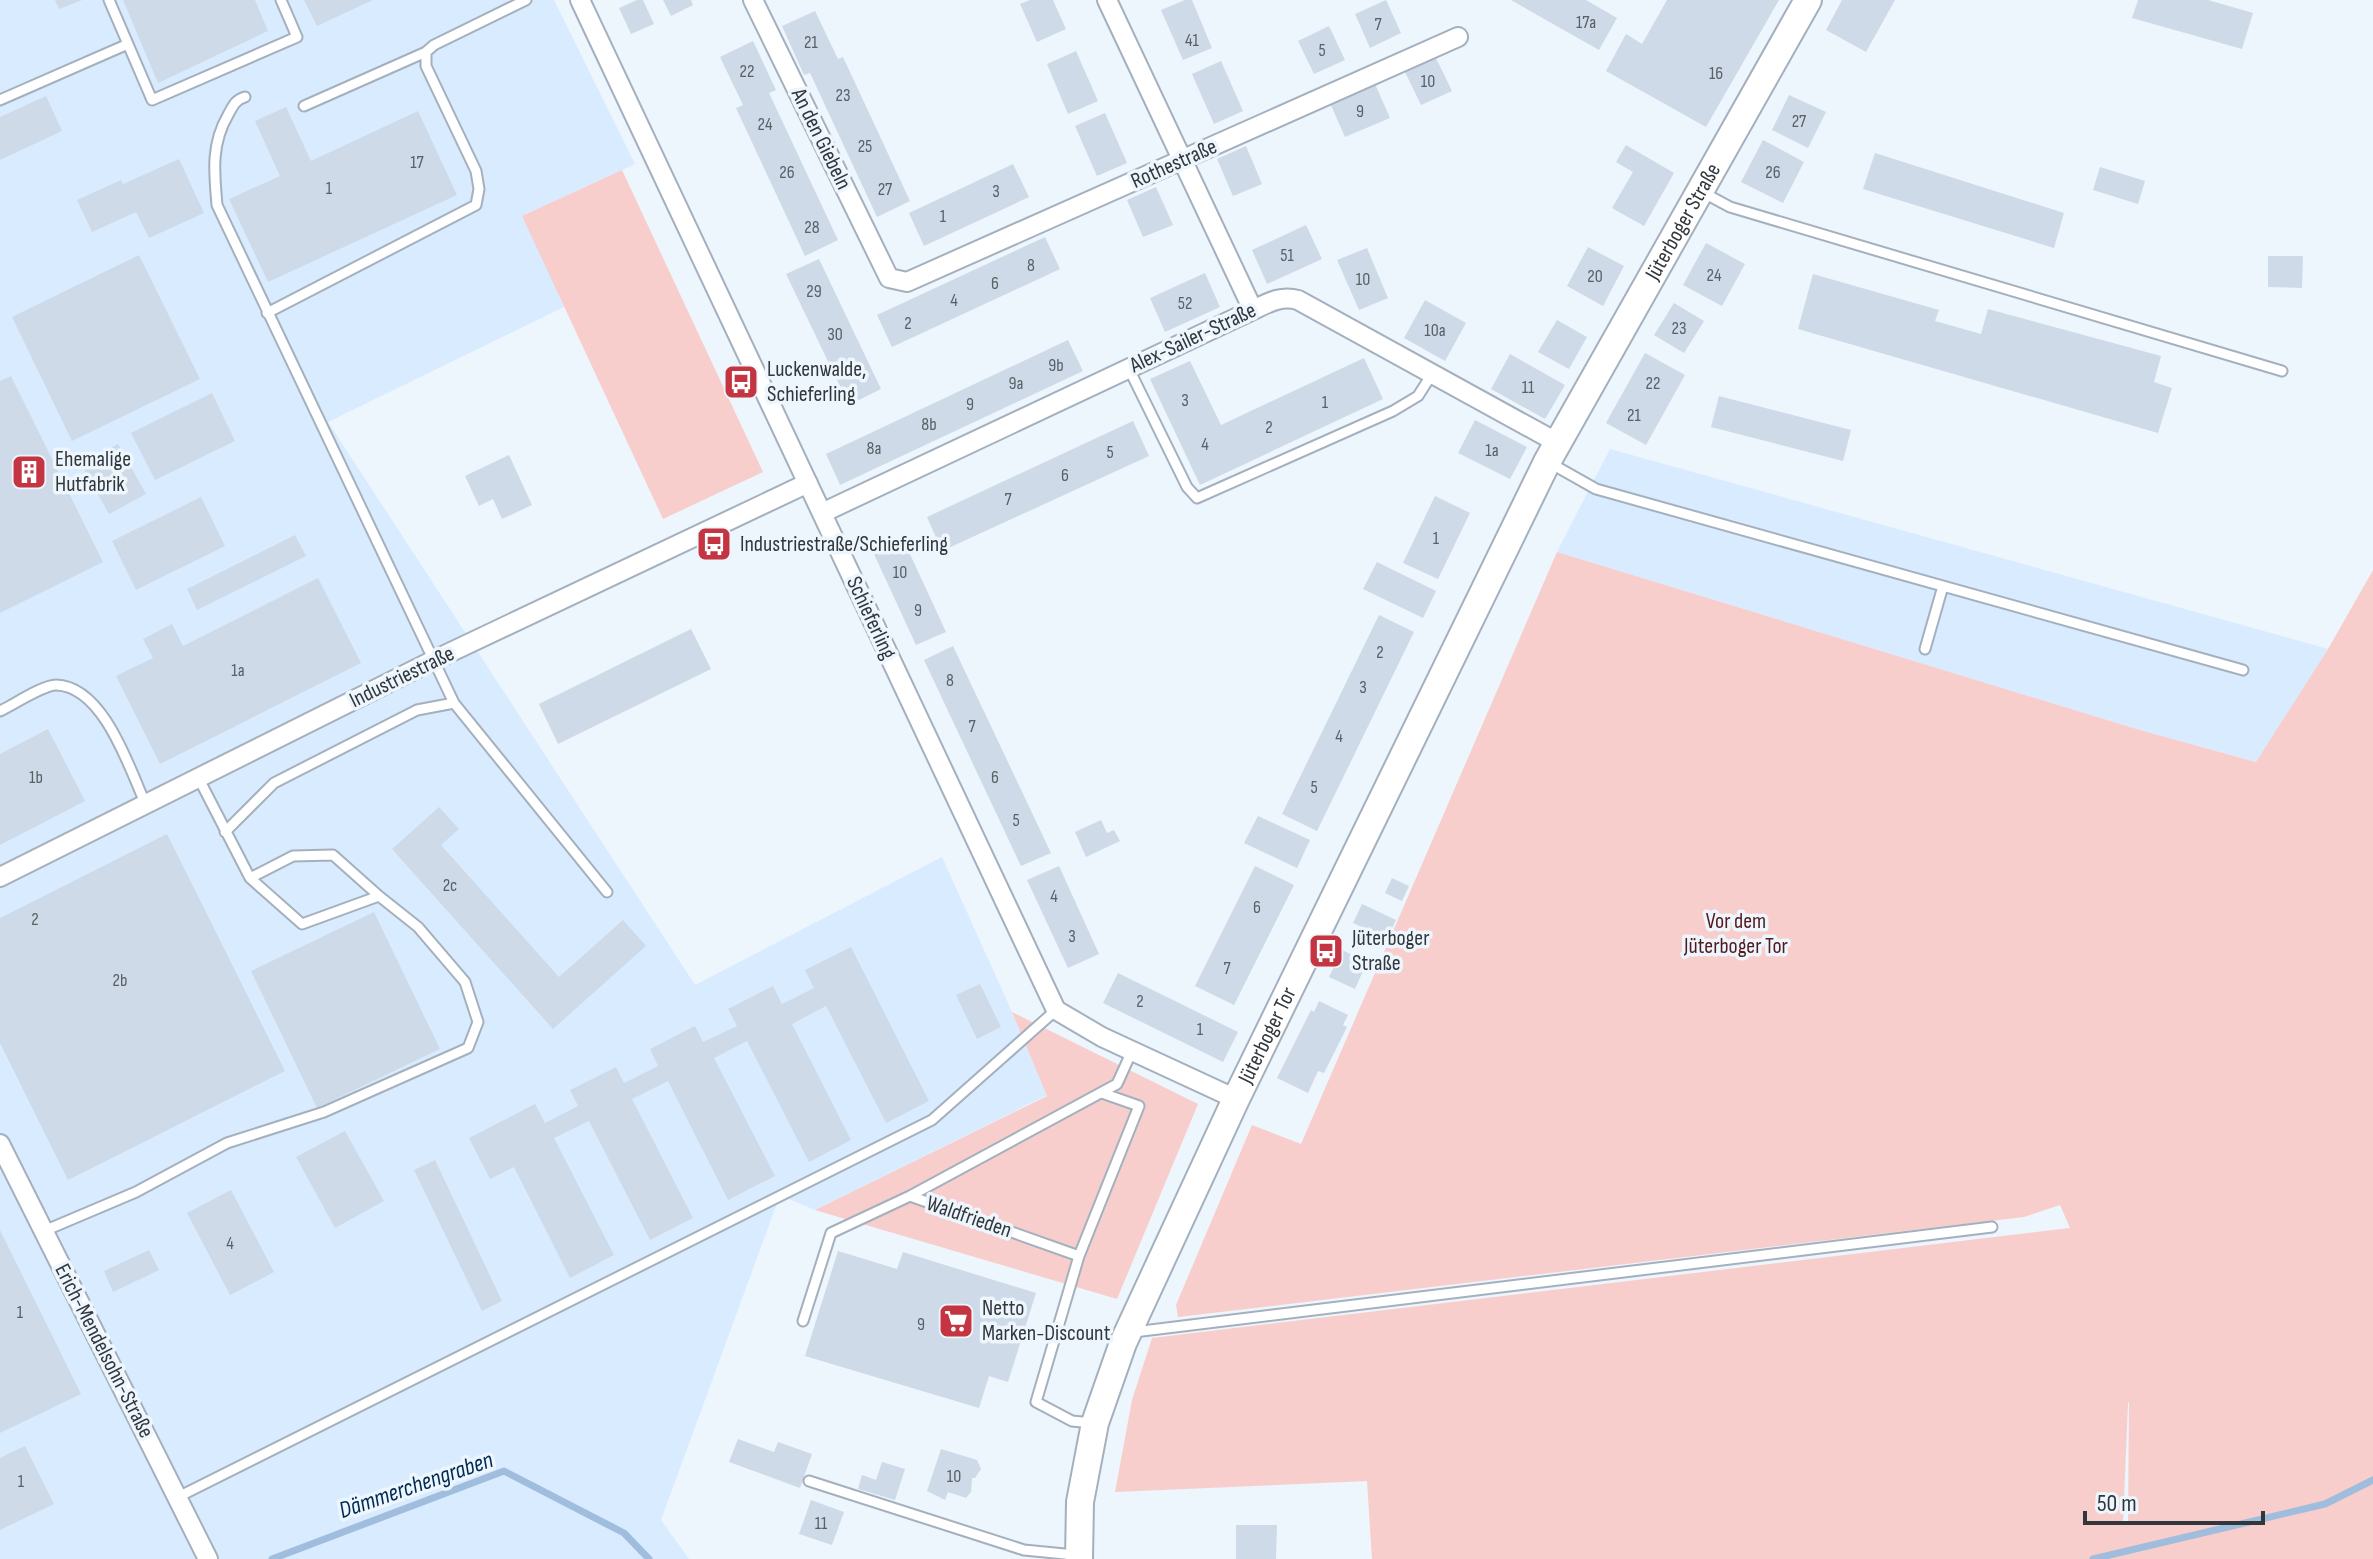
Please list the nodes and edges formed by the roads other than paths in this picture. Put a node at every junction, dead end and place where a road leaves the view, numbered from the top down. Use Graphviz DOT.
graph roads {
  1 [pos="109,0"];
  2 [pos="281,0"];
  3 [pos="526,0"];
  4 [pos="753,0"];
  5 [pos="1107,0"];
  6 [pos="1808,0"];
  7 [pos="585,2"];
  8 [pos="1458,37"];
  9 [pos="128,44"];
  10 [pos="426,52"];
  11 [pos="245,97"];
  12 [pos="0,100"];
  13 [pos="304,106"];
  14 [pos="1183,161"];
  15 [pos="1701,191"];
  16 [pos="889,278"];
  17 [pos="1253,310"];
  18 [pos="267,313"];
  19 [pos="1129,369"];
  20 [pos="2282,371"];
  21 [pos="1432,374"];
  22 [pos="1552,452"];
  23 [pos="808,483"];
  24 [pos="822,513"];
  25 [pos="1943,586"];
  26 [pos="1925,649"];
  27 [pos="432,661"];
  28 [pos="2243,670"];
  29 [pos="454,703"];
  30 [pos="0,711"];
  31 [pos="199,779"];
  32 [pos="146,805"];
  33 [pos="225,832"];
  34 [pos="0,877"];
  35 [pos="250,878"];
  36 [pos="607,892"];
  37 [pos="379,896"];
  38 [pos="1056,1010"];
  39 [pos="1132,1051"];
  40 [pos="1102,1093"];
  41 [pos="1236,1099"];
  42 [pos="0,1144"];
  43 [pos="910,1196"];
  44 [pos="1992,1227"];
  45 [pos="44,1231"];
  46 [pos="1079,1256"];
  47 [pos="803,1321"];
  48 [pos="1127,1332"];
  49 [pos="1095,1423"];
  50 [pos="809,1481"];
  51 [pos="178,1497"];
  52 [pos="1078,1557"];
  53 [pos="208,1559"];
  1 -- 9 [label="lane"];
  2 -- 9 [label="lane"];
  3 -- 10 [label="lane"];
  4 -- 16 [label="street, An den Giebeln"];
  5 -- 14 [label="street"];
  6 -- 15 [label="main road, Jüterboger Straße"];
  7 -- 23 [label="street, Schieferling"];
  8 -- 14 [label="street, Rothestraße"];
  9 -- 12 [label="lane"];
  10 -- 13 [label="lane"];
  10 -- 18 [label="lane"];
  11 -- 18 [label="lane"];
  14 -- 16 [label="street, Rothestraße"];
  14 -- 17 [label="street"];
  15 -- 20 [label="lane"];
  15 -- 22 [label="main road, Jüterboger Straße"];
  17 -- 19 [label="street, Alex-Sailer-Straße"];
  17 -- 21 [label="street, Alex-Sailer-Straße"];
  18 -- 27 [label="lane"];
  19 -- 21 [label="lane"];
  19 -- 24 [label="street, Alex-Sailer-Straße"];
  21 -- 22 [label="street, Alex-Sailer-Straße"];
  22 -- 25 [label="lane"];
  22 -- 41 [label="main road, Jüterboger Tor"];
  23 -- 24 [label="street, Schieferling"];
  23 -- 27 [label="street, Industriestraße"];
  24 -- 38 [label="street, Schieferling"];
  25 -- 26 [label="lane"];
  25 -- 28 [label="lane"];
  27 -- 29 [label="lane"];
  27 -- 31 [label="street, Industriestraße"];
  29 -- 33 [label="lane"];
  29 -- 36 [label="lane"];
  30 -- 32 [label="lane"];
  31 -- 32 [label="street, Industriestraße"];
  31 -- 33 [label="lane"];
  32 -- 34 [label="street, Industriestraße"];
  33 -- 35 [label="lane"];
  35 -- 37 [label="lane"];
  35 -- 37 [label="lane"];
  37 -- 45 [label="lane"];
  38 -- 39 [label="street"];
  38 -- 51 [label="lane"];
  39 -- 40 [label="lane, Waldfrieden"];
  39 -- 41 [label="street"];
  40 -- 43 [label="lane, Waldfrieden"];
  40 -- 46 [label="lane"];
  41 -- 48 [label="main road, Jüterboger Tor"];
  42 -- 45 [label="street, Erich-Mendelsohn-Straße"];
  43 -- 46 [label="lane, Waldfrieden"];
  43 -- 47 [label="lane"];
  44 -- 48 [label="lane"];
  45 -- 51 [label="street, Erich-Mendelsohn-Straße"];
  46 -- 49 [label="lane"];
  48 -- 49 [label="main road, Jüterboger Tor"];
  49 -- 52 [label="main road, Jüterboger Tor"];
  50 -- 52 [label="lane"];
  51 -- 53 [label="street, Erich-Mendelsohn-Straße"];
}
